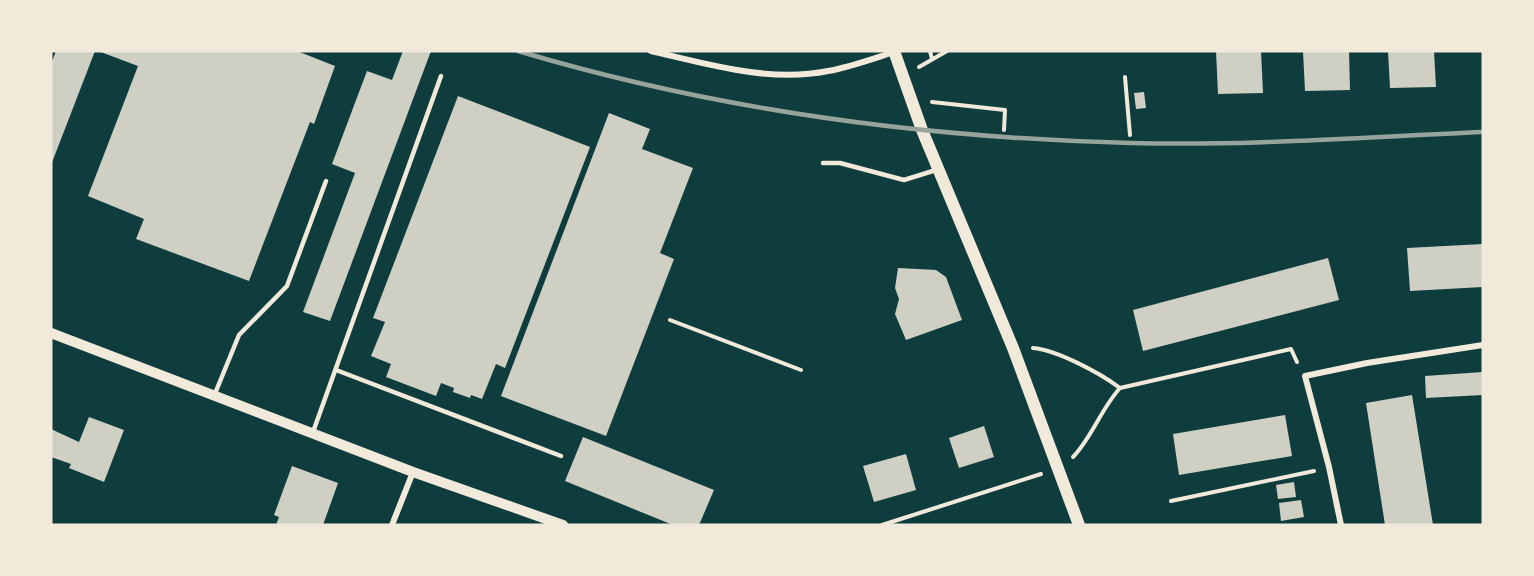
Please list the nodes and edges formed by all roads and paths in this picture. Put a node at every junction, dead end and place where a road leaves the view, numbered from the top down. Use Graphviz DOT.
graph roads {
  1 [pos="651,51"];
  2 [pos="930,51"];
  3 [pos="947,51"];
  4 [pos="894,52"];
  5 [pos="441,76"];
  6 [pos="1125,77"];
  7 [pos="910,100"];
  8 [pos="1005,130"];
  9 [pos="1130,135"];
  10 [pos="823,163"];
  11 [pos="939,170"];
  12 [pos="326,181"];
  13 [pos="670,320"];
  14 [pos="51,333"];
  15 [pos="1483,345"];
  16 [pos="1013,348"];
  17 [pos="336,370"];
  18 [pos="801,370"];
  19 [pos="1305,376"];
  20 [pos="1120,388"];
  21 [pos="214,396"];
  22 [pos="313,434"];
  23 [pos="561,456"];
  24 [pos="1329,467"];
  25 [pos="1059,469"];
  26 [pos="413,472"];
  27 [pos="1171,501"];
  28 [pos="392,525"];
  29 [pos="563,525"];
  30 [pos="882,525"];
  31 [pos="1079,525"];
  32 [pos="1341,525"];
  1 -- 4 [label="street"];
  2 -- 3 [label="path"];
  4 -- 7 [label="main road"];
  5 -- 17 [label="lane"];
  6 -- 9 [label="path"];
  7 -- 8 [label="path"];
  7 -- 11 [label="main road"];
  10 -- 11 [label="lane"];
  11 -- 16 [label="main road"];
  12 -- 21 [label="lane"];
  13 -- 18 [label="path"];
  14 -- 21 [label="street"];
  15 -- 19 [label="street"];
  16 -- 20 [label="path"];
  16 -- 25 [label="main road"];
  17 -- 22 [label="lane"];
  17 -- 23 [label="lane"];
  19 -- 20 [label="path"];
  19 -- 24 [label="street"];
  20 -- 25 [label="path"];
  21 -- 22 [label="street"];
  22 -- 26 [label="street"];
  24 -- 27 [label="path"];
  24 -- 32 [label="street"];
  25 -- 30 [label="path"];
  25 -- 31 [label="main road"];
  26 -- 28 [label="street"];
  26 -- 29 [label="street"];
}
